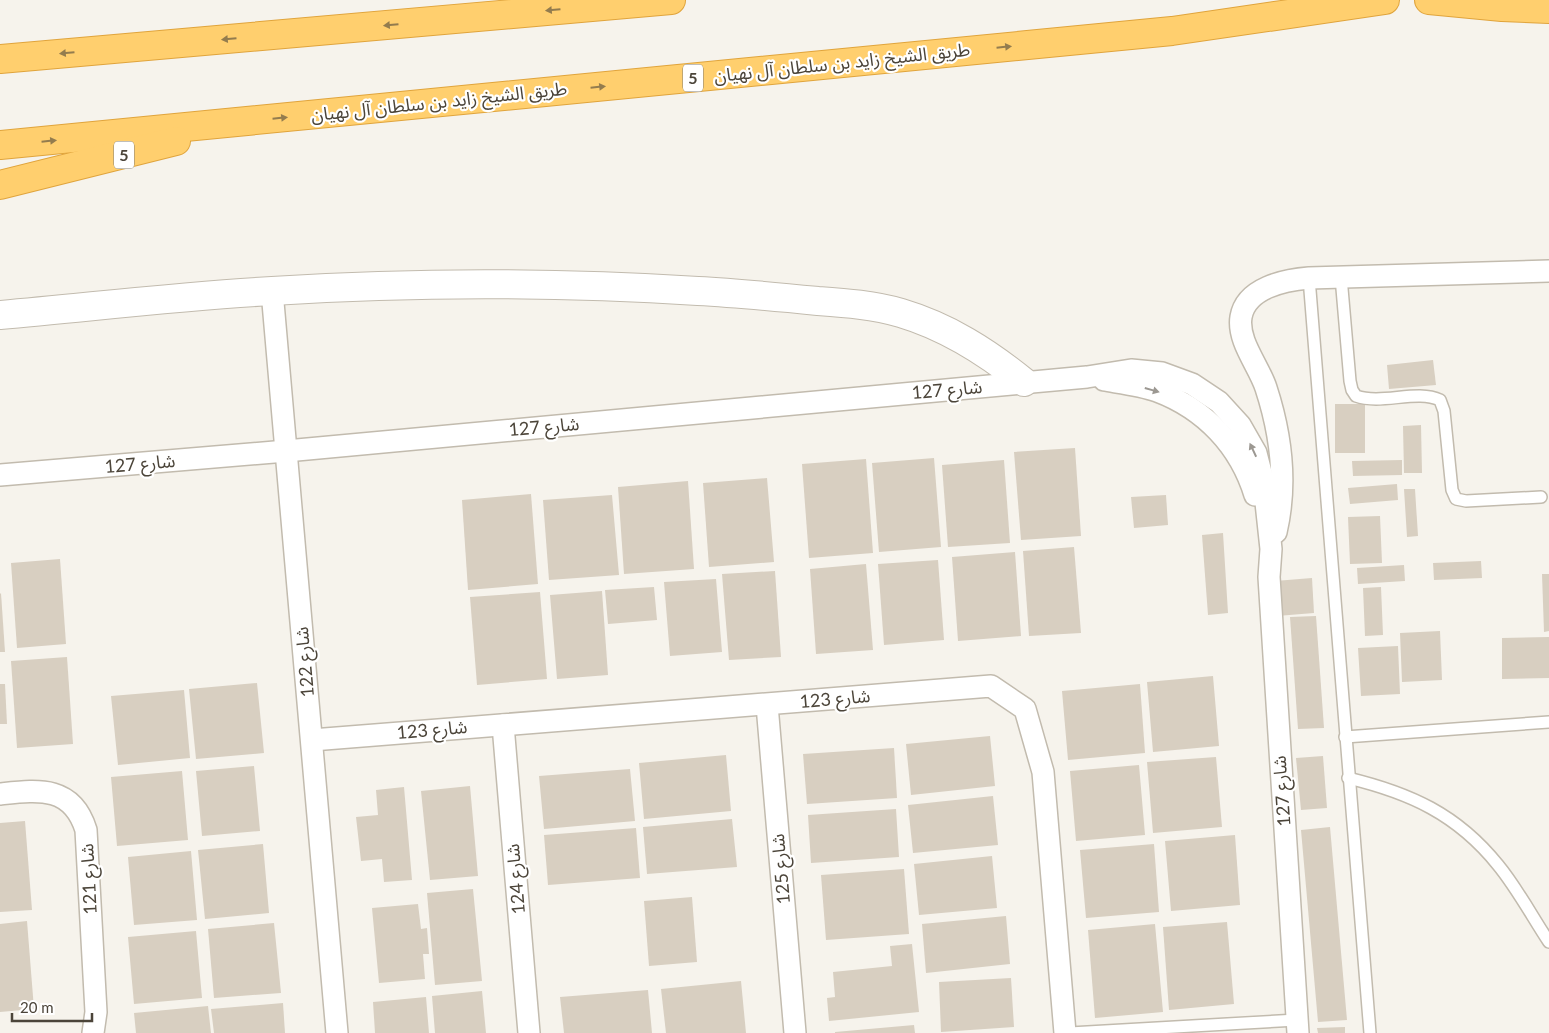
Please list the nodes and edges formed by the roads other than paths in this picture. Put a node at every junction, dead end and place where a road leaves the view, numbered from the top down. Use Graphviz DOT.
graph roads {
  1 [pos="671,0"];
  2 [pos="1385,0"];
  3 [pos="1430,0"];
  4 [pos="1549,9"];
  5 [pos="0,59"];
  6 [pos="248,121"];
  7 [pos="0,145"];
  8 [pos="0,185"];
  9 [pos="1549,271"];
  10 [pos="1341,277"];
  11 [pos="1309,278"];
  12 [pos="272,291"];
  13 [pos="0,316"];
  14 [pos="1024,382"];
  15 [pos="286,451"];
  16 [pos="0,475"];
  17 [pos="1540,498"];
  18 [pos="1271,549"];
  19 [pos="766,705"];
  20 [pos="1549,722"];
  21 [pos="503,725"];
  22 [pos="1345,737"];
  23 [pos="312,740"];
  24 [pos="1348,778"];
  25 [pos="0,794"];
  26 [pos="1549,942"];
  27 [pos="1297,1026"];
  28 [pos="93,1033"];
  29 [pos="337,1033"];
  30 [pos="530,1033"];
  31 [pos="796,1033"];
  32 [pos="1065,1033"];
  33 [pos="1070,1033"];
  34 [pos="1370,1033"];
  1 -- 5 [label="highway, one-way"];
  6 -- 2 [label="highway, طريق الشيخ زايد بن سلطان آل نهيان / 5, one-way"];
  3 -- 4 [label="highway"];
  7 -- 6 [label="highway, طريق الشيخ زايد بن سلطان آل نهيان / 5, one-way"];
  6 -- 8 [label="highway, 5"];
  9 -- 10 [label="street"];
  10 -- 11 [label="street"];
  10 -- 17 [label="lane"];
  11 -- 18 [label="street"];
  11 -- 22 [label="lane"];
  12 -- 13 [label="street"];
  12 -- 14 [label="street"];
  12 -- 15 [label="street, شارع 122"];
  14 -- 15 [label="street, شارع 127"];
  14 -- 18 [label="street, شارع 127"];
  15 -- 16 [label="street, شارع 127"];
  15 -- 23 [label="street, شارع 122"];
  18 -- 27 [label="street, شارع 127"];
  19 -- 21 [label="street, شارع 123"];
  19 -- 31 [label="street, شارع 125"];
  19 -- 32 [label="street, شارع 123"];
  20 -- 22 [label="lane"];
  21 -- 23 [label="street, شارع 123"];
  21 -- 30 [label="street, شارع 124"];
  22 -- 24 [label="lane"];
  23 -- 29 [label="street, شارع 122"];
  24 -- 26 [label="lane"];
  24 -- 34 [label="lane"];
  25 -- 28 [label="street, شارع 121"];
  27 -- 33 [label="lane"];
}
